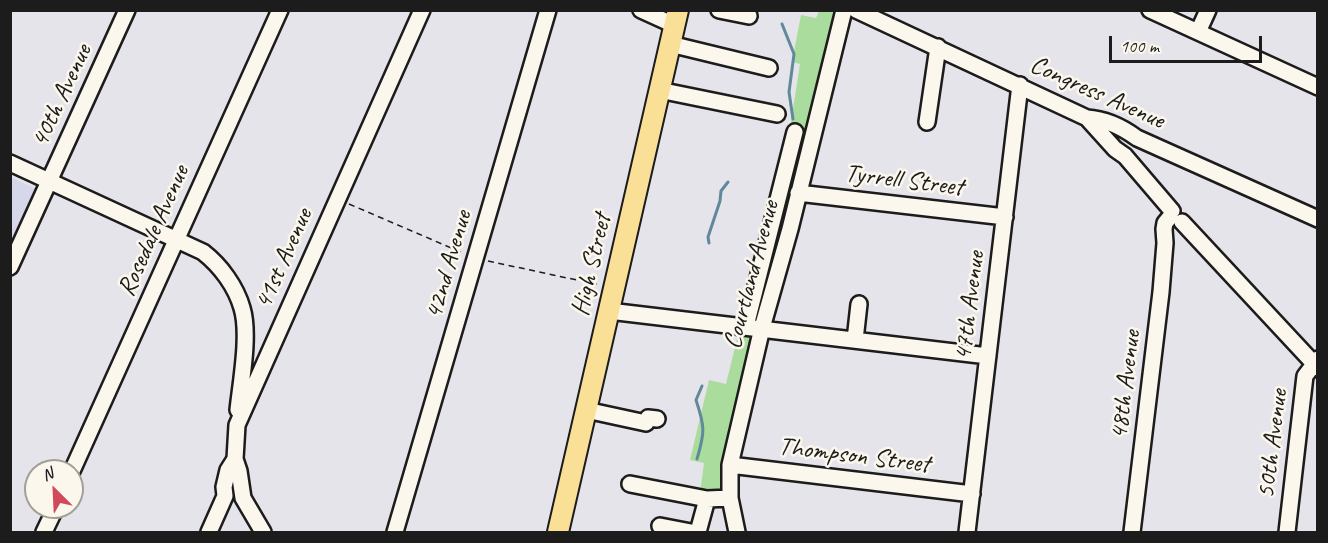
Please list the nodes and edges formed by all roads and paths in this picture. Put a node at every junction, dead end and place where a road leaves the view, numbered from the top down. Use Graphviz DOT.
graph roads {
  1 [pos="128,10"];
  2 [pos="280,10"];
  3 [pos="422,10"];
  4 [pos="548,10"];
  5 [pos="641,10"];
  6 [pos="719,10"];
  7 [pos="844,10"];
  8 [pos="856,10"];
  9 [pos="1150,10"];
  10 [pos="1208,10"];
  11 [pos="749,16"];
  12 [pos="674,27"];
  13 [pos="1198,32"];
  14 [pos="938,47"];
  15 [pos="769,68"];
  16 [pos="1020,85"];
  17 [pos="1317,87"];
  18 [pos="659,90"];
  19 [pos="777,114"];
  20 [pos="1087,118"];
  21 [pos="927,122"];
  22 [pos="795,132"];
  23 [pos="1137,138"];
  24 [pos="1125,156"];
  25 [pos="10,163"];
  26 [pos="49,180"];
  27 [pos="798,193"];
  28 [pos="1005,217"];
  29 [pos="1176,218"];
  30 [pos="1317,219"];
  31 [pos="177,240"];
  32 [pos="10,267"];
  33 [pos="859,304"];
  34 [pos="609,311"];
  35 [pos="746,326"];
  36 [pos="762,328"];
  37 [pos="855,340"];
  38 [pos="243,352"];
  39 [pos="988,356"];
  40 [pos="264,362"];
  41 [pos="1316,363"];
  42 [pos="586,410"];
  43 [pos="657,419"];
  44 [pos="237,425"];
  45 [pos="77,459"];
  46 [pos="235,459"];
  47 [pos="730,465"];
  48 [pos="630,483"];
  49 [pos="972,494"];
  50 [pos="225,496"];
  51 [pos="243,498"];
  52 [pos="730,498"];
  53 [pos="707,499"];
  54 [pos="660,526"];
  55 [pos="209,532"];
  56 [pos="263,532"];
  57 [pos="396,532"];
  58 [pos="558,532"];
  59 [pos="691,532"];
  60 [pos="698,532"];
  61 [pos="737,532"];
  62 [pos="967,532"];
  63 [pos="1132,532"];
  64 [pos="1287,532"];
  1 -- 26 [label="street, 40th Avenue"];
  2 -- 31 [label="street, Rosedale Avenue"];
  3 -- 40 [label="street, 41st Avenue"];
  4 -- 57 [label="street, 42nd Avenue"];
  5 -- 12 [label="street"];
  6 -- 11 [label="street"];
  7 -- 27 [label="street, Courtland Avenue"];
  8 -- 14 [label="street, Congress Avenue"];
  9 -- 13 [label="street"];
  10 -- 13 [label="street"];
  12 -- 15 [label="street"];
  12 -- 18 [label="main road, High Street"];
  13 -- 17 [label="street"];
  14 -- 16 [label="street, Congress Avenue"];
  14 -- 21 [label="street"];
  16 -- 20 [label="street, Congress Avenue"];
  16 -- 28 [label="street, 47th Avenue"];
  18 -- 19 [label="street"];
  18 -- 34 [label="main road, High Street"];
  20 -- 23 [label="street, Congress Avenue"];
  20 -- 24 [label="street"];
  22 -- 35 [label="street, Courtland Avenue"];
  23 -- 24 [label="street"];
  23 -- 30 [label="street, Congress Avenue"];
  24 -- 29 [label="street"];
  25 -- 26 [label="street"];
  26 -- 31 [label="street"];
  26 -- 32 [label="street, 40th Avenue"];
  27 -- 28 [label="street, Tyrrell Street"];
  27 -- 36 [label="street, Courtland Avenue"];
  28 -- 39 [label="street, 47th Avenue"];
  29 -- 41 [label="street"];
  29 -- 63 [label="street, 48th Avenue"];
  31 -- 38 [label="street"];
  31 -- 45 [label="street, Rosedale Avenue"];
  33 -- 37 [label="street"];
  34 -- 35 [label="street"];
  34 -- 42 [label="main road, High Street"];
  35 -- 36 [label="street"];
  36 -- 37 [label="street"];
  36 -- 47 [label="street, Courtland Avenue"];
  37 -- 39 [label="street"];
  38 -- 40 [label="street"];
  38 -- 44 [label="street"];
  39 -- 49 [label="street, 47th Avenue"];
  40 -- 44 [label="street, 41st Avenue"];
  41 -- 64 [label="street, 50th Avenue"];
  42 -- 43 [label="street"];
  42 -- 58 [label="main road, High Street"];
  44 -- 46 [label="street, 41st Avenue"];
  46 -- 50 [label="street, 41st Avenue"];
  46 -- 51 [label="street"];
  47 -- 49 [label="street, Thompson Street"];
  47 -- 52 [label="street, Courtland Avenue"];
  48 -- 53 [label="street"];
  49 -- 62 [label="street, 47th Avenue"];
  50 -- 51 [label="street"];
  50 -- 55 [label="street, 41st Avenue"];
  51 -- 56 [label="street"];
  52 -- 53 [label="street"];
  52 -- 61 [label="street, Courtland Avenue"];
  53 -- 60 [label="street"];
  54 -- 59 [label="street"];
}
